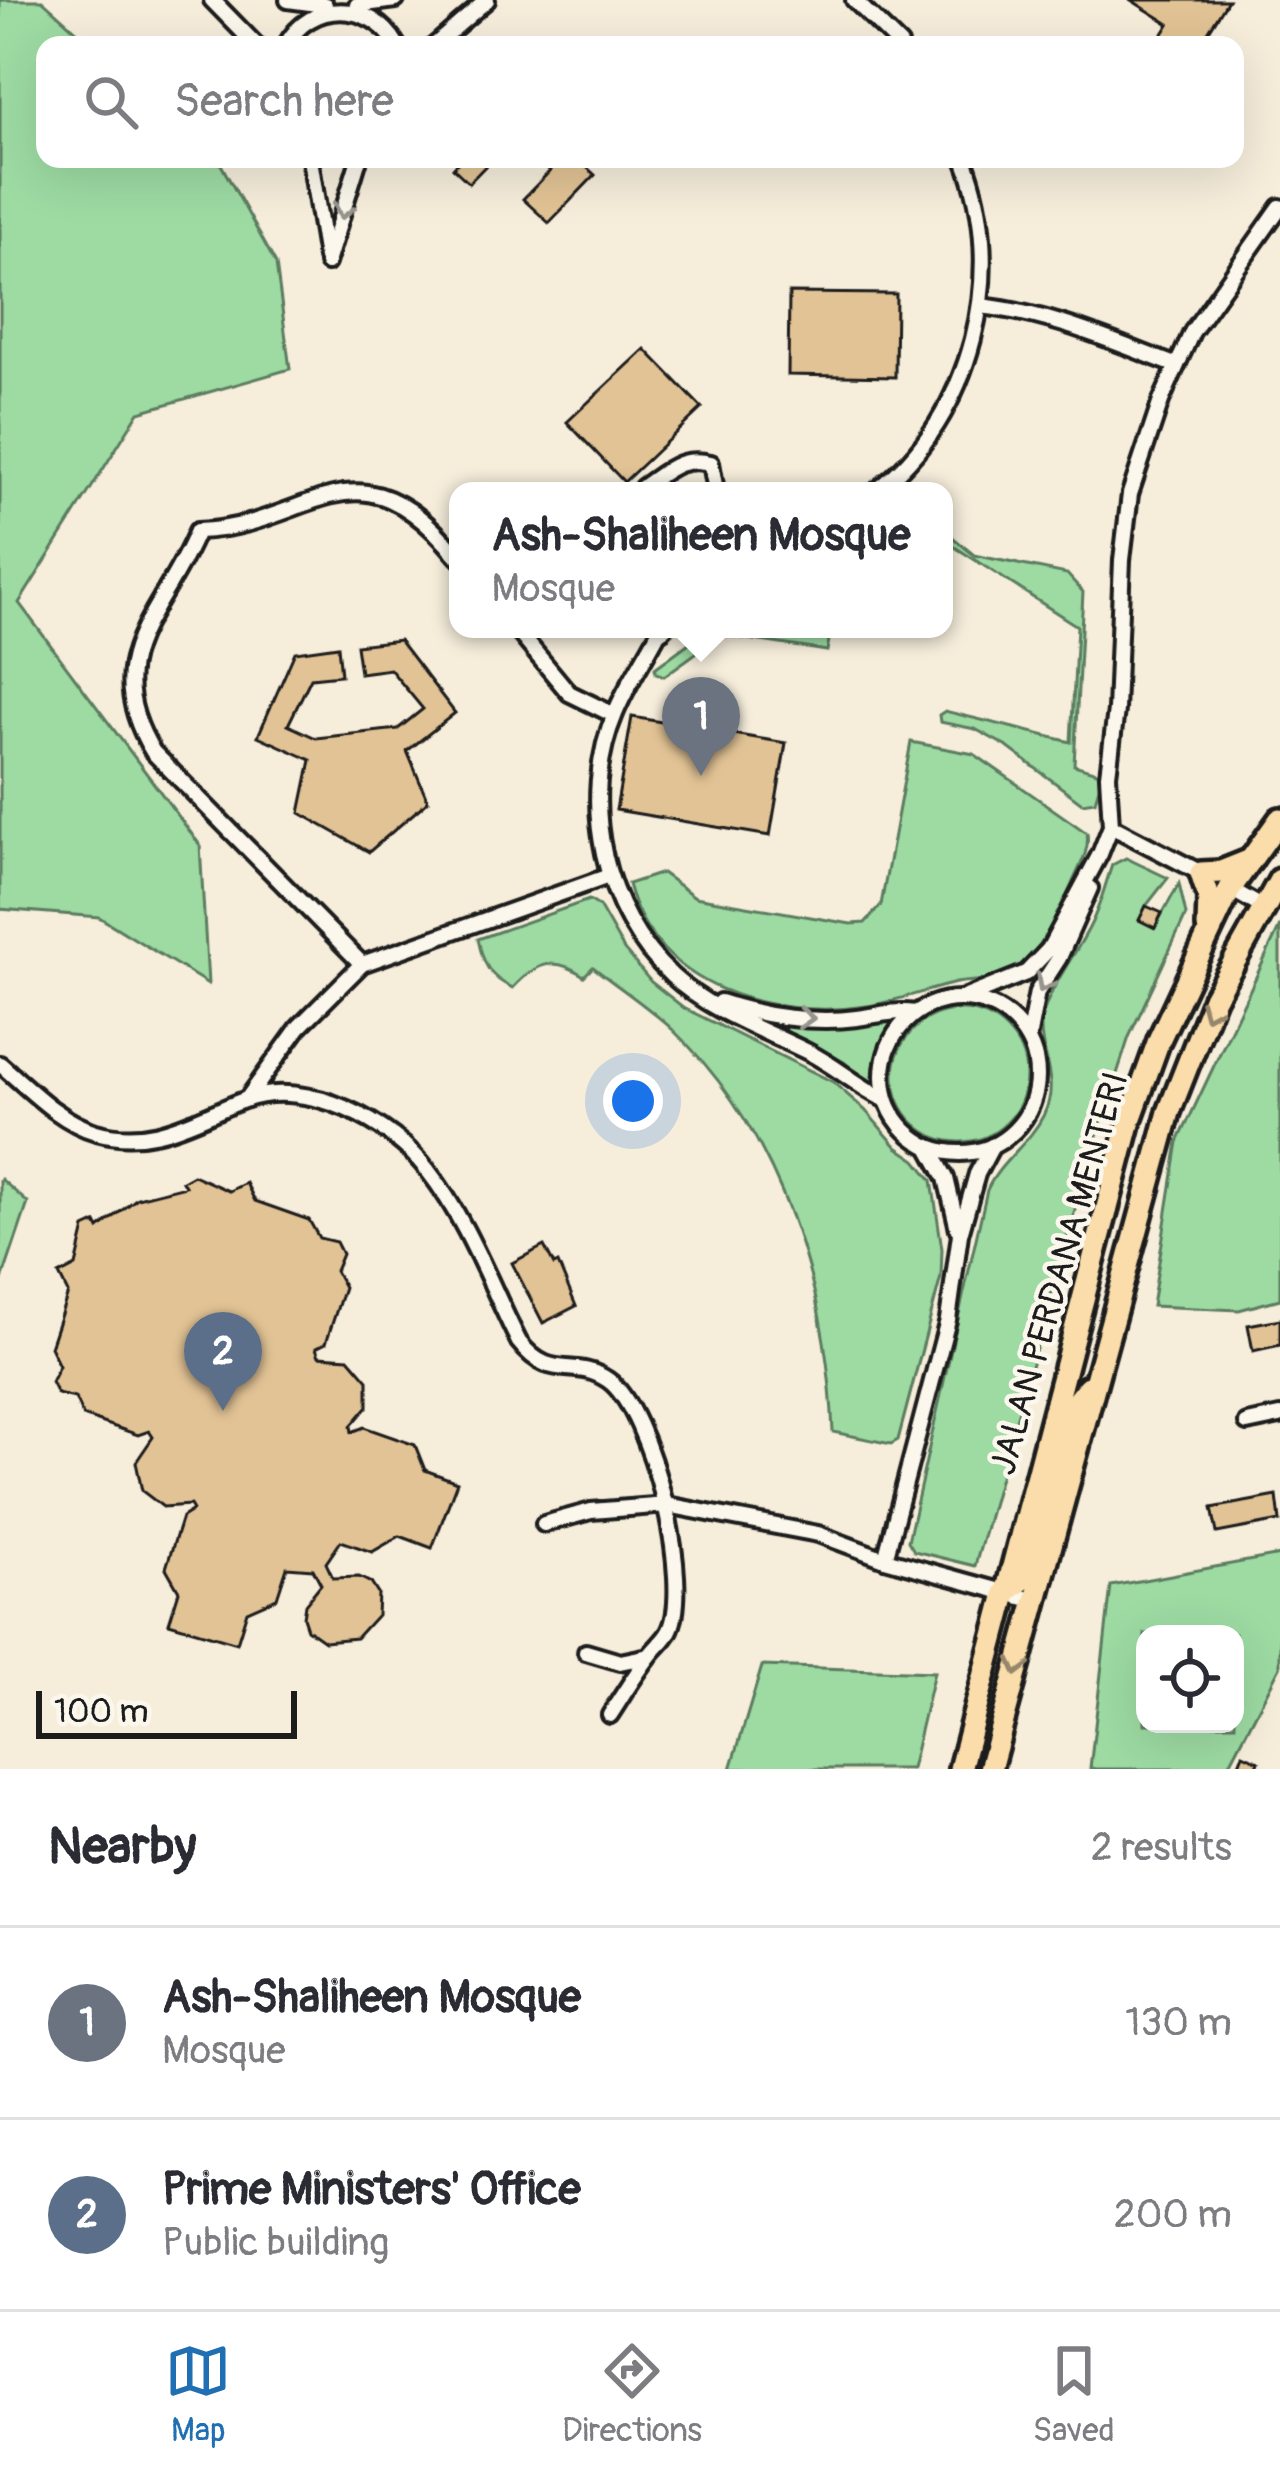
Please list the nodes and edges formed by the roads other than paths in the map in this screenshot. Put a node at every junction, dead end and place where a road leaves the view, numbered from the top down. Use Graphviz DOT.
graph roads {
  1 [pos="212,0"];
  2 [pos="288,0"];
  3 [pos="397,0"];
  4 [pos="487,0"];
  5 [pos="854,0"];
  6 [pos="333,5"];
  7 [pos="352,6"];
  8 [pos="247,36"];
  9 [pos="292,36"];
  10 [pos="392,36"];
  11 [pos="445,36"];
  12 [pos="891,36"];
  13 [pos="311,168"];
  14 [pos="356,168"];
  15 [pos="966,168"];
  16 [pos="1280,207"];
  17 [pos="980,306"];
  18 [pos="1175,365"];
  19 [pos="651,482"];
  20 [pos="714,482"];
  21 [pos="886,482"];
  22 [pos="449,546"];
  23 [pos="523,638"];
  24 [pos="655,638"];
  25 [pos="614,716"];
  26 [pos="1280,819"];
  27 [pos="1111,826"];
  28 [pos="1100,854"];
  29 [pos="1251,860"];
  30 [pos="1201,873"];
  31 [pos="609,876"];
  32 [pos="1280,880"];
  33 [pos="1230,889"];
  34 [pos="1262,907"];
  35 [pos="1206,939"];
  36 [pos="362,964"];
  37 [pos="698,995"];
  38 [pos="961,999"];
  39 [pos="915,1013"];
  40 [pos="1028,1039"];
  41 [pos="0,1064"];
  42 [pos="247,1099"];
  43 [pos="886,1100"];
  44 [pos="992,1146"];
  45 [pos="929,1147"];
  46 [pos="960,1234"];
  47 [pos="1095,1378"];
  48 [pos="1280,1416"];
  49 [pos="1247,1423"];
  50 [pos="667,1505"];
  51 [pos="544,1524"];
  52 [pos="885,1558"];
  53 [pos="1005,1593"];
  54 [pos="1036,1601"];
  55 [pos="586,1652"];
  56 [pos="649,1656"];
  57 [pos="610,1715"];
  58 [pos="960,1769"];
  59 [pos="991,1769"];
  1 -- 8 [label="street"];
  2 -- 6 [label="street"];
  3 -- 7 [label="street"];
  4 -- 11 [label="street"];
  5 -- 12 [label="street"];
  6 -- 7 [label="street"];
  6 -- 9 [label="street"];
  7 -- 10 [label="street"];
  14 -- 13 [label="street, one-way"];
  15 -- 17 [label="street"];
  16 -- 18 [label="street"];
  17 -- 18 [label="street"];
  17 -- 21 [label="street"];
  18 -- 27 [label="street"];
  19 -- 20 [label="street"];
  22 -- 36 [label="street"];
  23 -- 25 [label="street"];
  24 -- 25 [label="street"];
  25 -- 31 [label="street"];
  26 -- 29 [label="main road, JALAN PERDANA MENTERI"];
  27 -- 28 [label="street"];
  27 -- 30 [label="street"];
  28 -- 38 [label="street"];
  28 -- 40 [label="street, one-way"];
  29 -- 30 [label="main road"];
  29 -- 33 [label="main road, JALAN PERDANA MENTERI"];
  30 -- 33 [label="street"];
  30 -- 35 [label="main road"];
  31 -- 36 [label="street"];
  31 -- 37 [label="street"];
  32 -- 34 [label="main road, JALAN PERDANA MENTERI"];
  33 -- 34 [label="street"];
  33 -- 35 [label="main road, JALAN PERDANA MENTERI"];
  34 -- 47 [label="main road, JALAN PERDANA MENTERI, one-way"];
  35 -- 53 [label="main road, JALAN PERDANA MENTERI"];
  36 -- 42 [label="street"];
  37 -- 39 [label="street, one-way"];
  37 -- 43 [label="street"];
  38 -- 39 [label="street"];
  38 -- 40 [label="street"];
  39 -- 43 [label="street"];
  40 -- 44 [label="street"];
  41 -- 42 [label="street"];
  42 -- 50 [label="street"];
  43 -- 45 [label="street"];
  44 -- 45 [label="street"];
  44 -- 46 [label="street"];
  45 -- 46 [label="street"];
  46 -- 52 [label="street"];
  47 -- 53 [label="main road"];
  47 -- 54 [label="main road, JALAN PERDANA MENTERI"];
  48 -- 49 [label="street"];
  50 -- 51 [label="street"];
  50 -- 52 [label="street"];
  50 -- 56 [label="street"];
  52 -- 53 [label="street"];
  53 -- 54 [label="street"];
  53 -- 58 [label="main road, JALAN PERDANA MENTERI"];
  54 -- 59 [label="main road, JALAN PERDANA MENTERI, one-way"];
  55 -- 56 [label="street"];
  56 -- 57 [label="street"];
}
